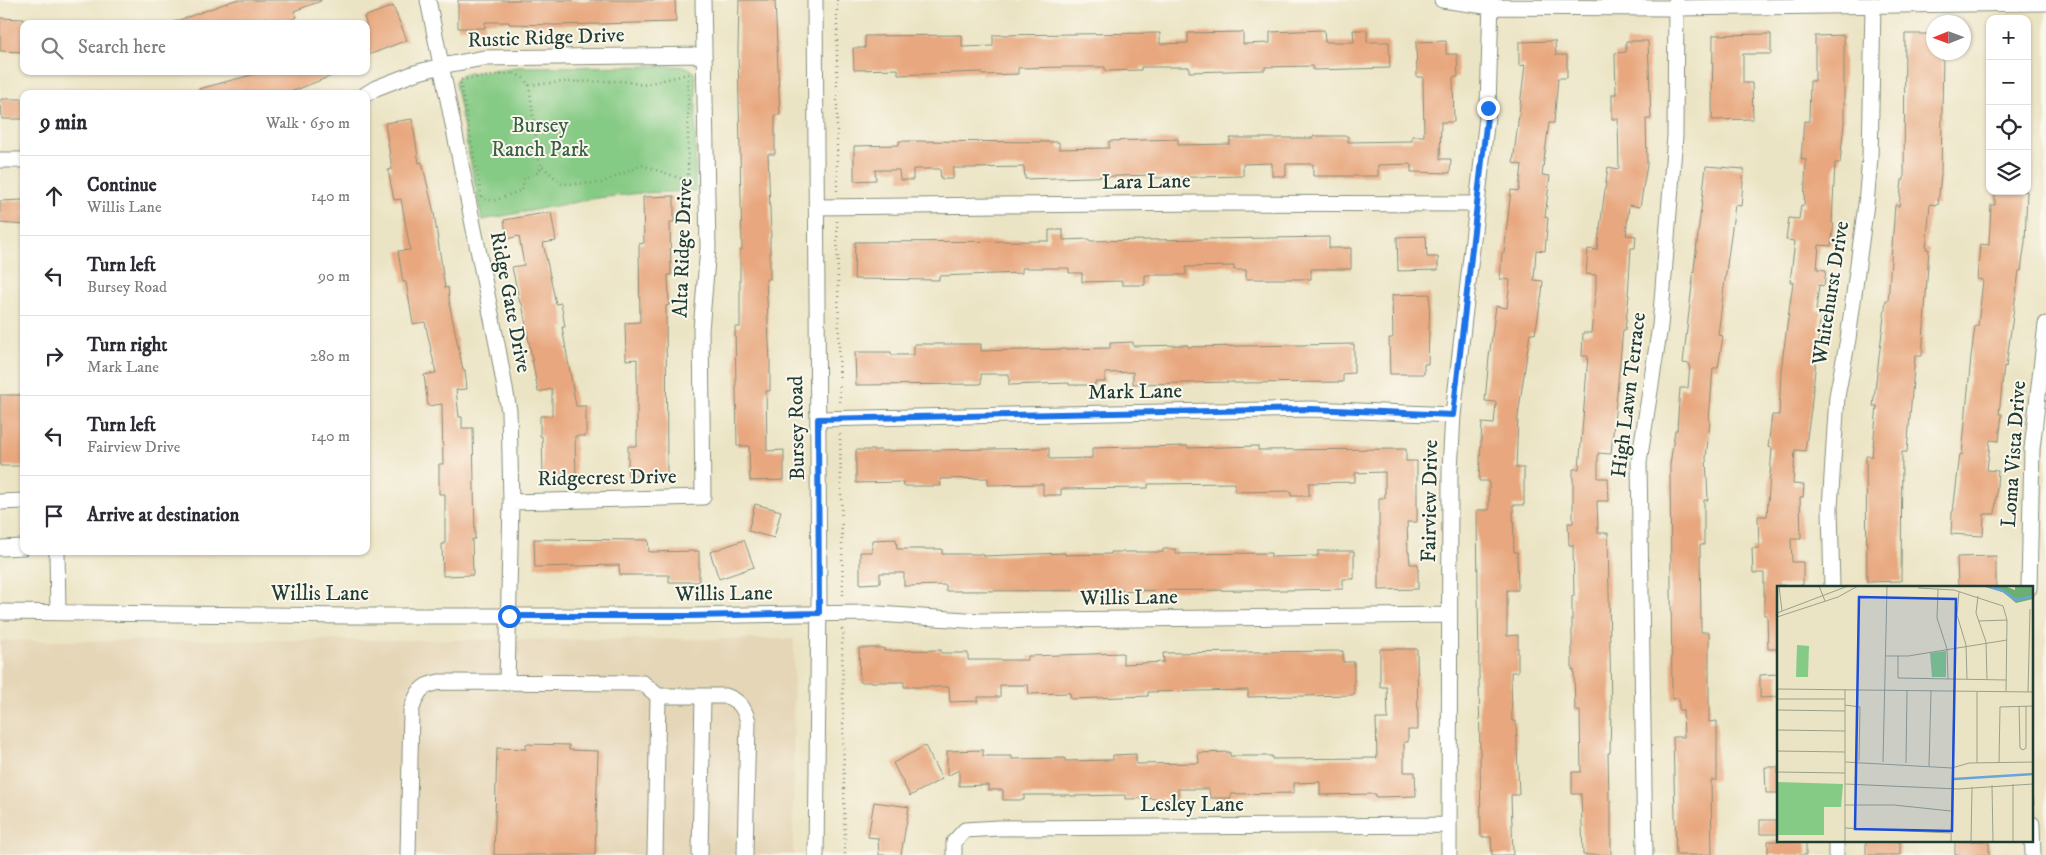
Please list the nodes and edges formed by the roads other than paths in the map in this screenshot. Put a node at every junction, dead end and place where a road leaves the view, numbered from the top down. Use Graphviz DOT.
graph roads {
  1 [pos="428,0"];
  2 [pos="704,0"];
  3 [pos="815,0"];
  4 [pos="826,0"];
  5 [pos="1442,0"];
  6 [pos="2046,3"];
  7 [pos="1492,4"];
  8 [pos="1676,4"];
  9 [pos="1873,5"];
  10 [pos="704,54"];
  11 [pos="441,66"];
  12 [pos="370,92"];
  13 [pos="0,160"];
  14 [pos="20,160"];
  15 [pos="1476,204"];
  16 [pos="816,206"];
  17 [pos="2046,324"];
  18 [pos="1453,415"];
  19 [pos="818,419"];
  20 [pos="703,497"];
  21 [pos="20,501"];
  22 [pos="0,502"];
  23 [pos="512,502"];
  24 [pos="20,547"];
  25 [pos="0,548"];
  26 [pos="57,555"];
  27 [pos="1832,586"];
  28 [pos="2029,586"];
  29 [pos="0,612"];
  30 [pos="58,613"];
  31 [pos="819,613"];
  32 [pos="1449,615"];
  33 [pos="509,616"];
  34 [pos="507,683"];
  35 [pos="658,696"];
  36 [pos="703,696"];
  37 [pos="1448,825"];
  38 [pos="1836,842"];
  39 [pos="2033,842"];
  40 [pos="408,855"];
  41 [pos="656,855"];
  42 [pos="700,855"];
  43 [pos="745,855"];
  44 [pos="816,855"];
  45 [pos="954,855"];
  46 [pos="1449,855"];
  47 [pos="1645,855"];
  48 [pos="1836,855"];
  49 [pos="2033,855"];
  1 -- 11 [label="street, Ridge Gate Drive"];
  2 -- 10 [label="street, Alta Ridge Drive"];
  3 -- 4 [label="street"];
  3 -- 16 [label="street, Bursey Road"];
  5 -- 7 [label="street"];
  6 -- 9 [label="street"];
  7 -- 8 [label="street"];
  7 -- 15 [label="street, Fairview Drive"];
  8 -- 9 [label="street"];
  8 -- 47 [label="street, High Lawn Terrace"];
  9 -- 27 [label="street, Whitehurst Drive"];
  10 -- 11 [label="street, Rustic Ridge Drive"];
  10 -- 20 [label="street, Alta Ridge Drive"];
  11 -- 12 [label="street, Rustic Ridge Drive"];
  11 -- 23 [label="street, Ridge Gate Drive"];
  13 -- 14 [label="street"];
  15 -- 16 [label="street, Lara Lane"];
  15 -- 18 [label="street, Fairview Drive"];
  16 -- 19 [label="street, Bursey Road"];
  17 -- 28 [label="street, Loma Vista Drive"];
  18 -- 19 [label="street, Mark Lane"];
  18 -- 32 [label="street, Fairview Drive"];
  19 -- 31 [label="street, Bursey Road"];
  20 -- 23 [label="street, Ridgecrest Drive"];
  21 -- 22 [label="street"];
  23 -- 33 [label="street, Ridge Gate Drive"];
  24 -- 25 [label="street"];
  26 -- 30 [label="street"];
  29 -- 30 [label="street, Willis Lane"];
  30 -- 33 [label="street, Willis Lane"];
  31 -- 32 [label="street, Willis Lane"];
  31 -- 33 [label="street, Willis Lane"];
  31 -- 44 [label="street, Bursey Road"];
  32 -- 37 [label="street, Fairview Drive"];
  33 -- 34 [label="street, Ridge Gate Drive"];
  34 -- 35 [label="street"];
  34 -- 40 [label="street"];
  35 -- 36 [label="street"];
  35 -- 41 [label="street"];
  36 -- 42 [label="street"];
  36 -- 43 [label="street"];
  37 -- 45 [label="street, Lesley Lane"];
  37 -- 46 [label="street, Fairview Drive"];
  38 -- 48 [label="street"];
  39 -- 49 [label="street"];
}
